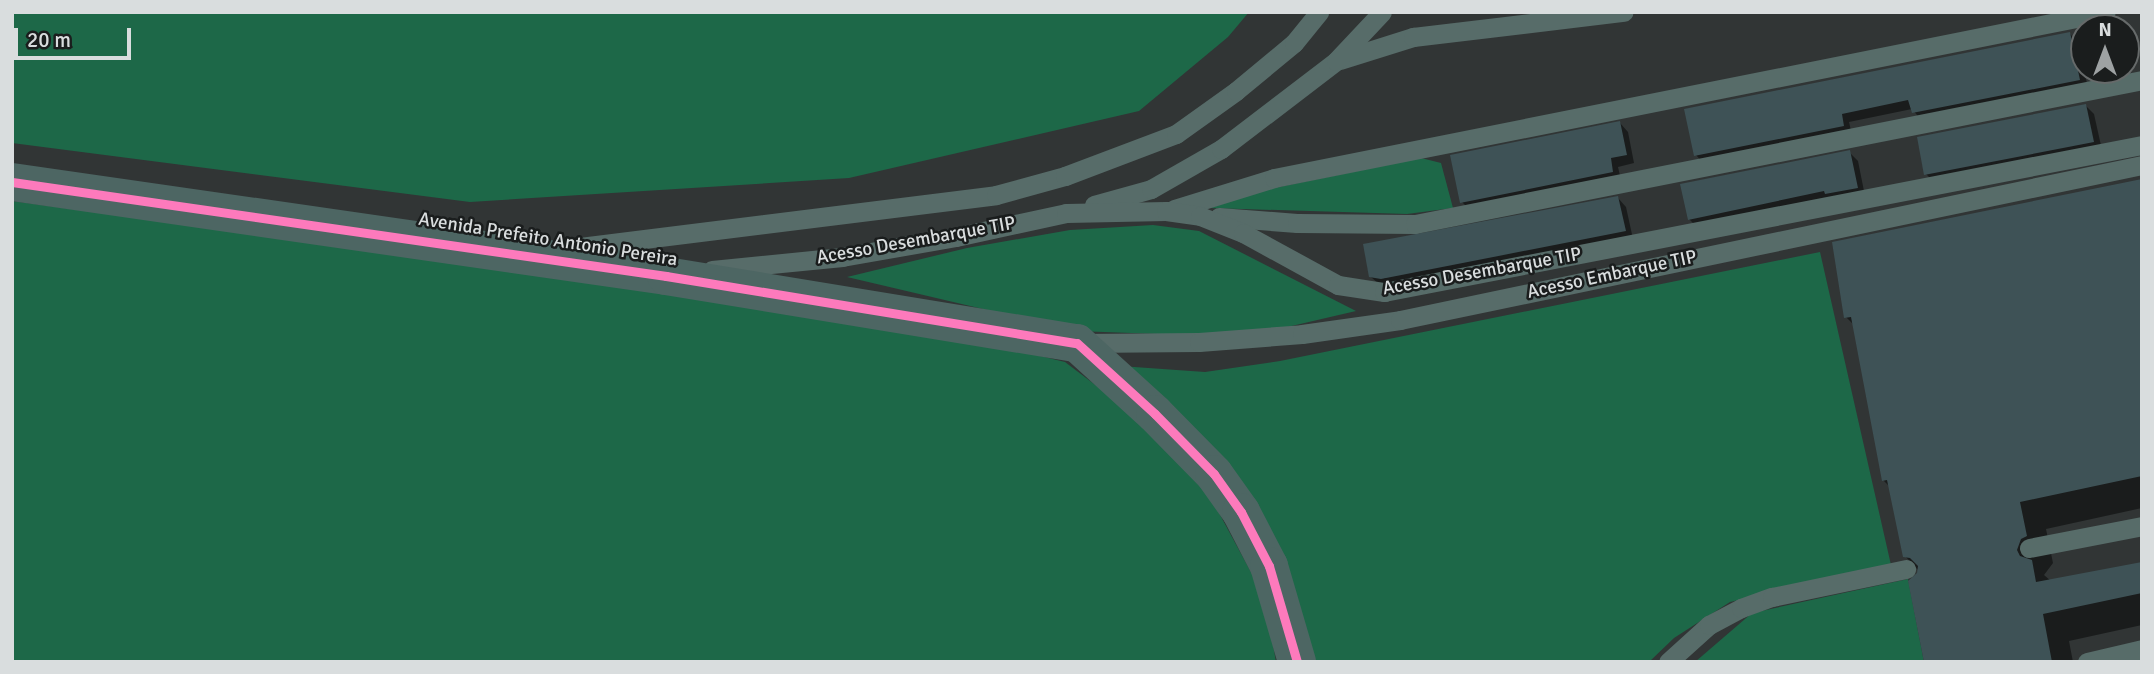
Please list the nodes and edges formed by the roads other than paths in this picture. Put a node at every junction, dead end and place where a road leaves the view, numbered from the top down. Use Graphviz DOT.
graph roads {
  1 [pos="1319,12"];
  2 [pos="1382,12"];
  3 [pos="1624,12"];
  4 [pos="2106,12"];
  5 [pos="1336,61"];
  6 [pos="2142,80"];
  7 [pos="2142,145"];
  8 [pos="2142,164"];
  9 [pos="12,182"];
  10 [pos="1166,211"];
  11 [pos="1066,213"];
  12 [pos="1200,216"];
  13 [pos="517,255"];
  14 [pos="666,276"];
  15 [pos="1077,343"];
  16 [pos="2142,526"];
  17 [pos="2029,548"];
  18 [pos="1906,569"];
  19 [pos="2142,649"];
  20 [pos="1297,662"];
  21 [pos="1668,662"];
  22 [pos="2087,662"];
  1 -- 13 [label="lane"];
  2 -- 5 [label="lane"];
  3 -- 5 [label="lane"];
  4 -- 10 [label="lane"];
  5 -- 11 [label="lane"];
  6 -- 12 [label="lane"];
  7 -- 12 [label="lane, Acesso Desembarque TIP"];
  8 -- 15 [label="lane, Acesso Embarque TIP"];
  9 -- 13 [label="street, Avenida Prefeito Antonio Pereira"];
  10 -- 11 [label="lane, Acesso Desembarque TIP"];
  10 -- 12 [label="lane, Acesso Desembarque TIP"];
  11 -- 14 [label="lane, Acesso Desembarque TIP"];
  13 -- 14 [label="street, Avenida Prefeito Antonio Pereira"];
  14 -- 15 [label="street, Avenida Prefeito Antonio Pereira"];
  15 -- 20 [label="street"];
  16 -- 17 [label="lane"];
  18 -- 21 [label="lane"];
  19 -- 22 [label="lane"];
}
